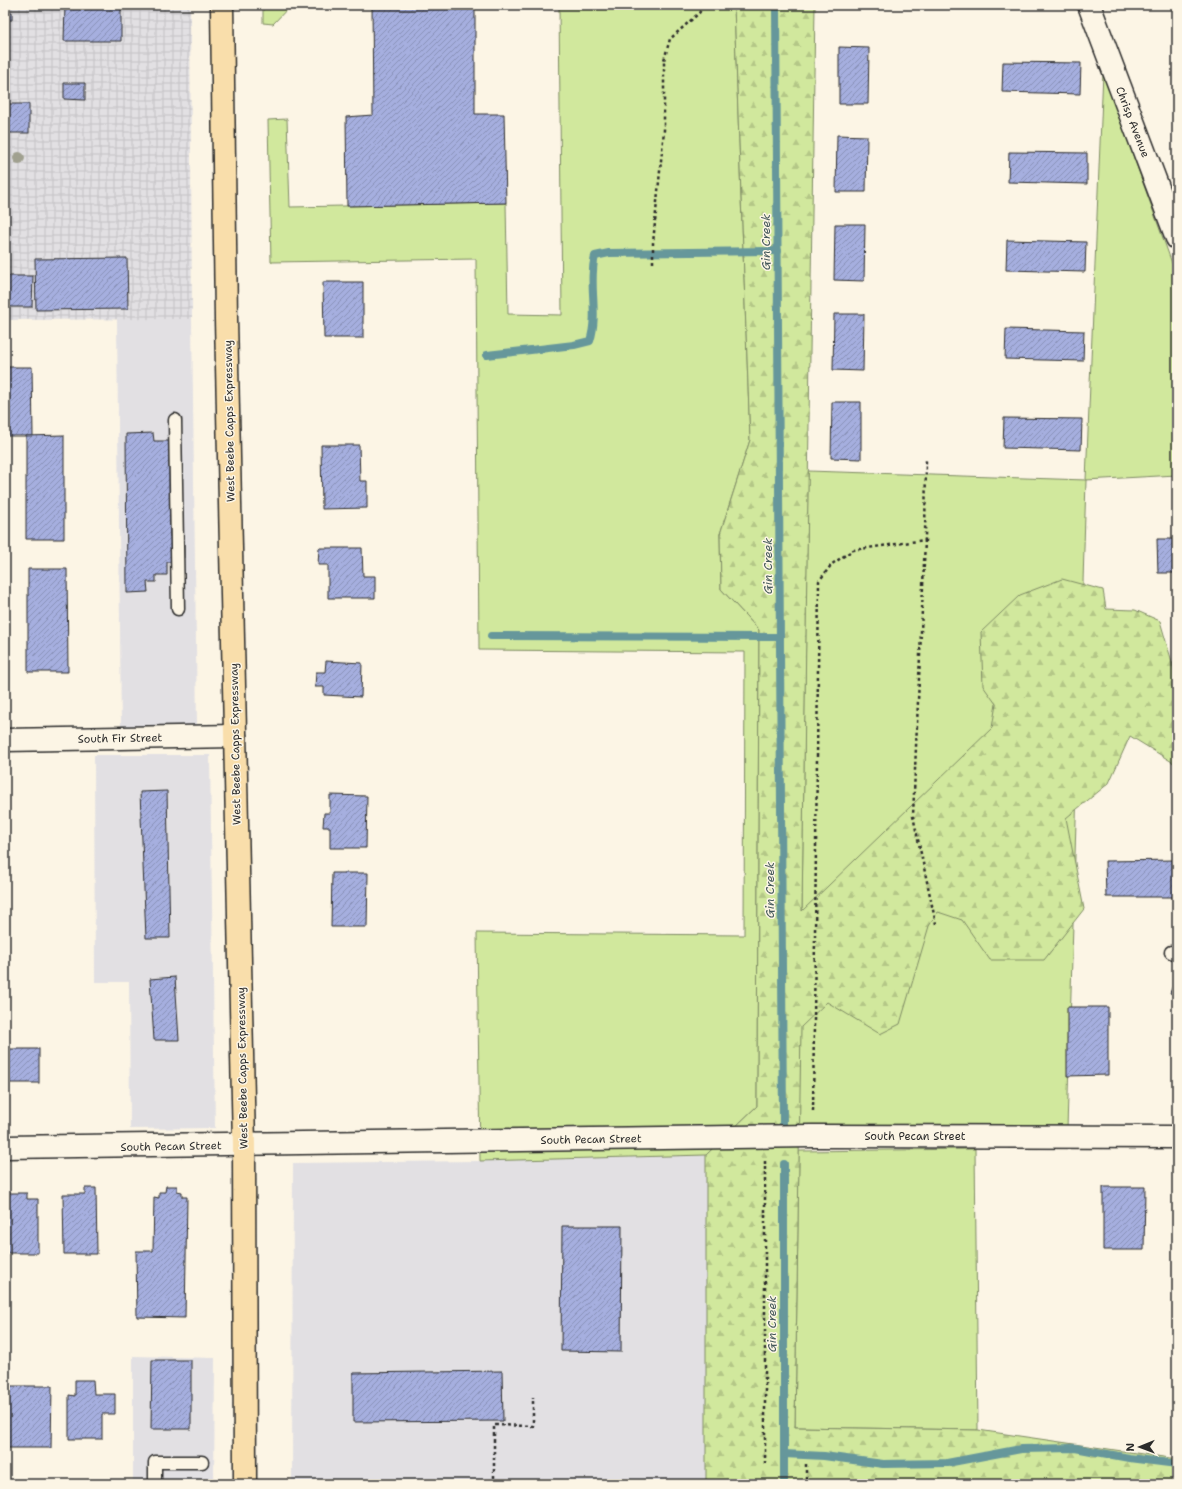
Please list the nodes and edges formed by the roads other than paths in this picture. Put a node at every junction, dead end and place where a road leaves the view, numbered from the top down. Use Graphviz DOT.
graph roads {
  1 [pos="222,5"];
  2 [pos="1089,5"];
  3 [pos="1177,238"];
  4 [pos="175,420"];
  5 [pos="178,609"];
  6 [pos="235,736"];
  7 [pos="6,740"];
  8 [pos="1177,1137"];
  9 [pos="244,1145"];
  10 [pos="5,1147"];
  11 [pos="202,1462"];
  12 [pos="155,1484"];
  13 [pos="245,1484"];
  1 -- 6 [label="main road, West Beebe Capps Expressway"];
  2 -- 3 [label="street, Chrisp Avenue"];
  4 -- 5 [label="lane"];
  6 -- 7 [label="street, South Fir Street"];
  6 -- 9 [label="main road, West Beebe Capps Expressway"];
  8 -- 9 [label="street, South Pecan Street"];
  9 -- 10 [label="street, South Pecan Street"];
  9 -- 13 [label="main road, West Beebe Capps Expressway"];
  11 -- 12 [label="lane"];
}
